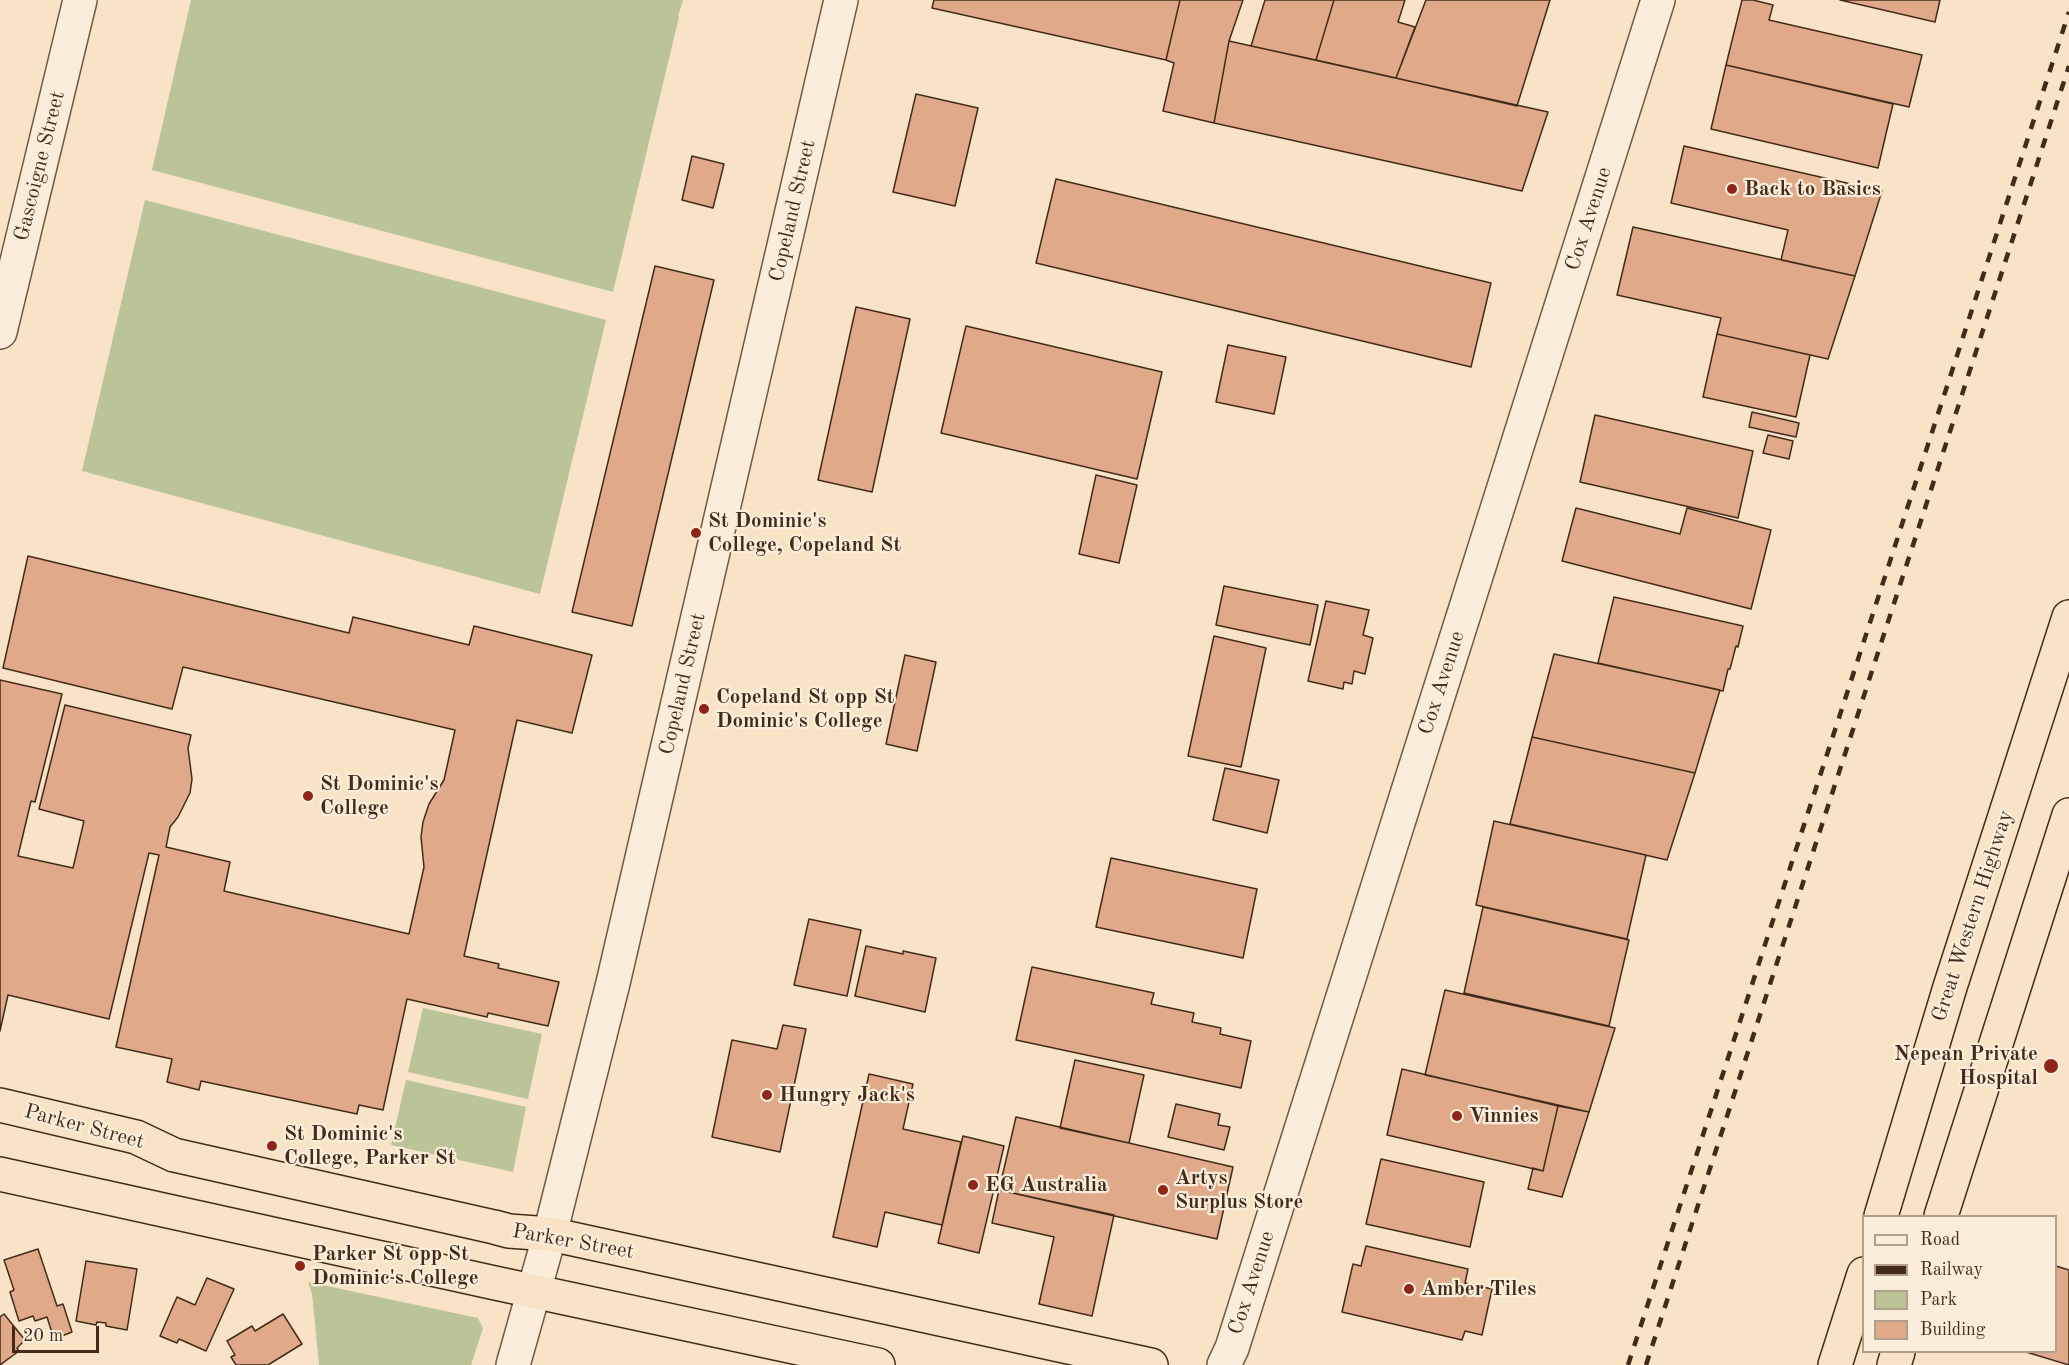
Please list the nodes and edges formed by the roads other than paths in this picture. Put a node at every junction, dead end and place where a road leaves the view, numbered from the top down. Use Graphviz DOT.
graph roads {
  1 [pos="80,0"];
  2 [pos="841,0"];
  3 [pos="1658,0"];
  4 [pos="6,285"];
  5 [pos="0,332"];
  6 [pos="2069,617"];
  7 [pos="2069,815"];
  8 [pos="0,1105"];
  9 [pos="0,1174"];
  10 [pos="1881,1215"];
  11 [pos="1941,1215"];
  12 [pos="550,1234"];
  13 [pos="1862,1277"];
  14 [pos="535,1292"];
  15 [pos="1850,1318"];
  16 [pos="513,1365"];
  17 [pos="878,1365"];
  18 [pos="1151,1365"];
  19 [pos="1224,1365"];
  20 [pos="1826,1365"];
  21 [pos="1835,1365"];
  1 -- 4 [label="street, Gascoigne Street"];
  2 -- 12 [label="street, Copeland Street"];
  3 -- 19 [label="street, Cox Avenue"];
  4 -- 5 [label="street, Gascoigne Street"];
  6 -- 10 [label="highway, Great Western Highway"];
  7 -- 11 [label="highway"];
  8 -- 12 [label="highway, Parker Street"];
  9 -- 14 [label="highway"];
  12 -- 14 [label="street, Copeland Street"];
  12 -- 18 [label="highway, Parker Street"];
  13 -- 15 [label="highway"];
  14 -- 16 [label="street, Copeland Street"];
  14 -- 17 [label="highway"];
  15 -- 20 [label="highway"];
  15 -- 21 [label="highway"];
}
